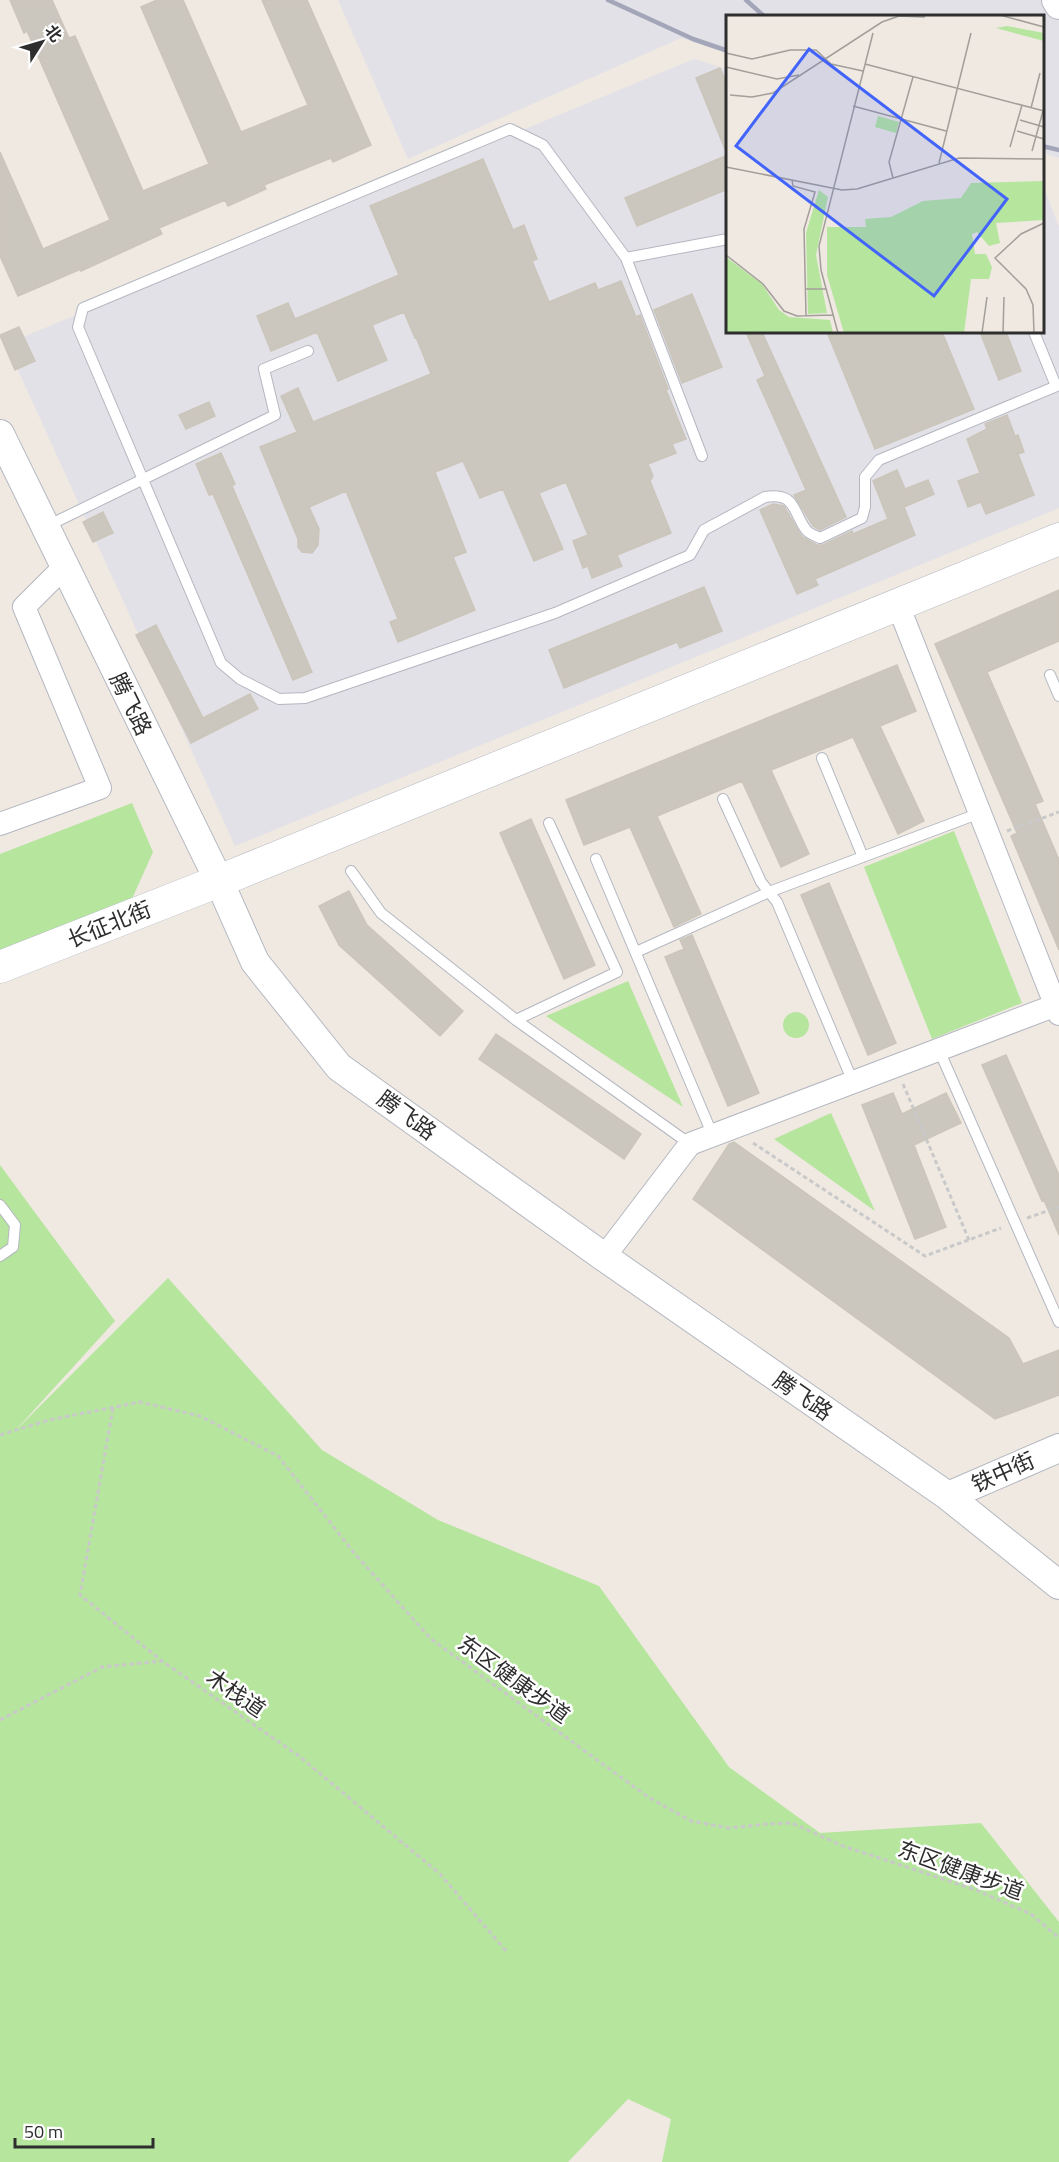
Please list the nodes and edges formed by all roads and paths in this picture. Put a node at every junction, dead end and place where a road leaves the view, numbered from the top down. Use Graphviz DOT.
graph roads {
  1 [pos="1056,0"];
  2 [pos="1059,5"];
  3 [pos="726,239"];
  4 [pos="626,258"];
  5 [pos="1034,333"];
  6 [pos="308,351"];
  7 [pos="1057,385"];
  8 [pos="0,434"];
  9 [pos="702,456"];
  10 [pos="142,479"];
  11 [pos="45,527"];
  12 [pos="1059,539"];
  13 [pos="64,567"];
  14 [pos="898,604"];
  15 [pos="1050,675"];
  16 [pos="1059,696"];
  17 [pos="822,758"];
  18 [pos="723,800"];
  19 [pos="1059,812"];
  20 [pos="980,813"];
  21 [pos="549,823"];
  22 [pos="0,824"];
  23 [pos="990,837"];
  24 [pos="862,856"];
  25 [pos="596,858"];
  26 [pos="351,872"];
  27 [pos="219,881"];
  28 [pos="769,892"];
  29 [pos="636,952"];
  30 [pos="0,967"];
  31 [pos="1058,1008"];
  32 [pos="516,1020"];
  33 [pos="939,1050"];
  34 [pos="896,1066"];
  35 [pos="853,1082"];
  36 [pos="722,1132"];
  37 [pos="690,1144"];
  38 [pos="0,1206"];
  39 [pos="1059,1206"];
  40 [pos="1015,1222"];
  41 [pos="969,1240"];
  42 [pos="0,1256"];
  43 [pos="604,1257"];
  44 [pos="1059,1322"];
  45 [pos="113,1408"];
  46 [pos="0,1435"];
  47 [pos="1059,1448"];
  48 [pos="948,1497"];
  49 [pos="1059,1585"];
  50 [pos="162,1661"];
  51 [pos="0,1720"];
  52 [pos="1059,1938"];
  53 [pos="507,1952"];
  1 -- 2 [label="street"];
  3 -- 4 [label="lane"];
  4 -- 9 [label="lane"];
  4 -- 10 [label="lane"];
  5 -- 7 [label="lane"];
  6 -- 10 [label="lane"];
  7 -- 10 [label="lane"];
  8 -- 11 [label="street, 腾飞路"];
  10 -- 11 [label="lane"];
  11 -- 13 [label="street, 腾飞路"];
  12 -- 14 [label="main road, 长征北街"];
  13 -- 22 [label="street"];
  13 -- 27 [label="street, 腾飞路"];
  14 -- 20 [label="street"];
  14 -- 27 [label="main road, 长征北街"];
  15 -- 16 [label="lane"];
  17 -- 24 [label="lane"];
  18 -- 28 [label="lane"];
  19 -- 23 [label="path"];
  20 -- 23 [label="street"];
  20 -- 24 [label="lane"];
  21 -- 32 [label="lane"];
  23 -- 31 [label="street"];
  24 -- 28 [label="lane"];
  25 -- 29 [label="lane"];
  26 -- 32 [label="lane"];
  27 -- 30 [label="main road, 长征北街"];
  27 -- 43 [label="street, 腾飞路"];
  28 -- 29 [label="lane"];
  28 -- 35 [label="lane"];
  29 -- 36 [label="lane"];
  31 -- 33 [label="street"];
  32 -- 37 [label="lane"];
  33 -- 34 [label="street"];
  33 -- 40 [label="lane"];
  34 -- 35 [label="street"];
  34 -- 41 [label="path"];
  35 -- 36 [label="street"];
  36 -- 37 [label="street"];
  36 -- 41 [label="path"];
  37 -- 43 [label="street"];
  38 -- 42 [label="lane"];
  39 -- 40 [label="path"];
  40 -- 41 [label="path"];
  40 -- 44 [label="lane"];
  43 -- 48 [label="street, 腾飞路"];
  45 -- 46 [label="path, 东区健康步道"];
  45 -- 50 [label="path, 木栈道"];
  45 -- 52 [label="path, 东区健康步道"];
  47 -- 48 [label="street, 铁中街"];
  48 -- 49 [label="street, 腾飞路"];
  50 -- 51 [label="path"];
  50 -- 53 [label="path, 木栈道"];
}
